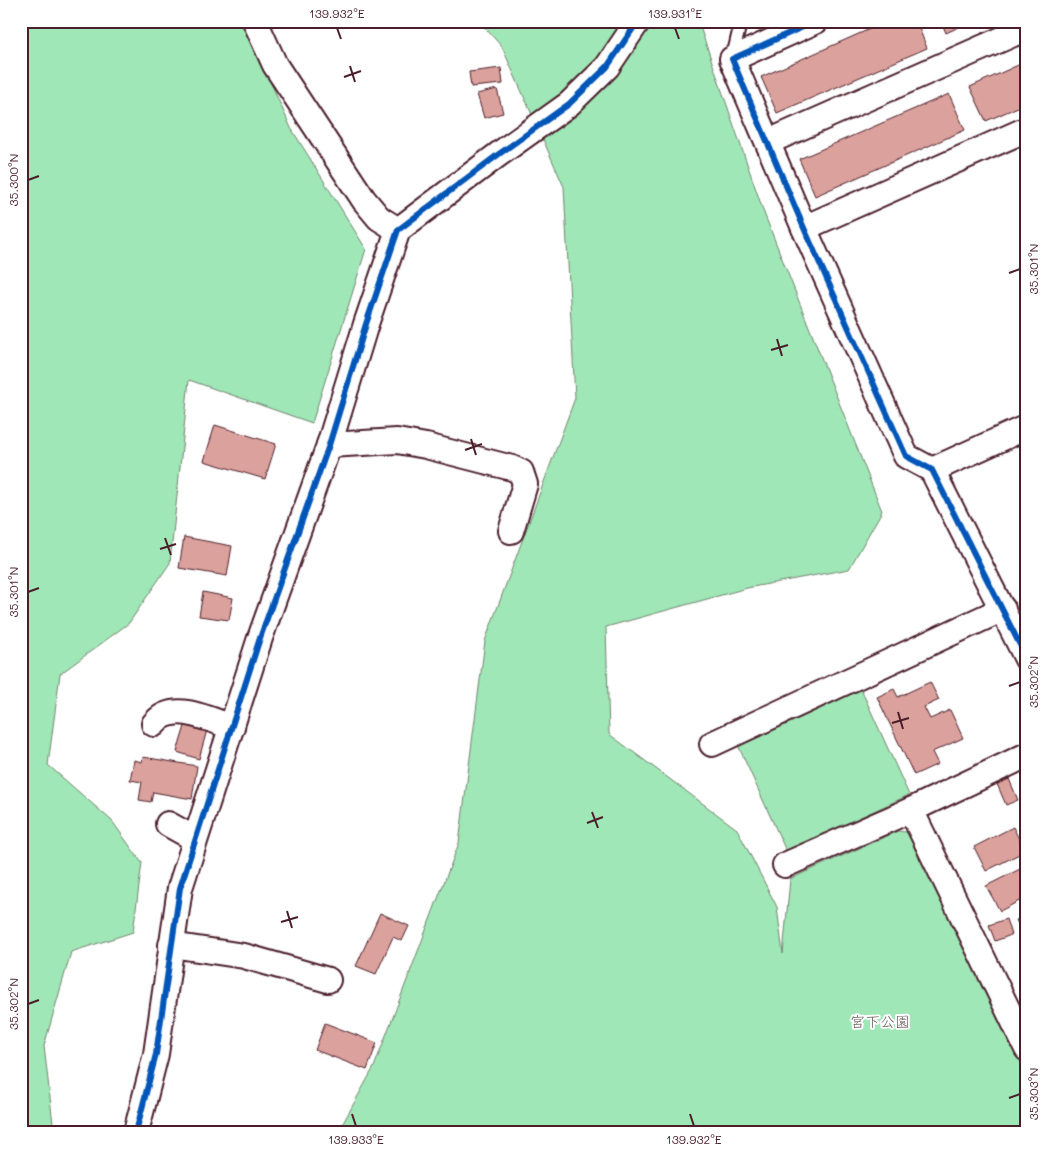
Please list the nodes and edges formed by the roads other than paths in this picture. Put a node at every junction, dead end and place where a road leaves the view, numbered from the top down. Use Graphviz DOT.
graph roads {
  1 [pos="255,21"];
  2 [pos="638,21"];
  3 [pos="741,21"];
  4 [pos="816,21"];
  5 [pos="1027,28"];
  6 [pos="732,59"];
  7 [pos="1027,129"];
  8 [pos="768,142"];
  9 [pos="804,228"];
  10 [pos="398,230"];
  11 [pos="1027,427"];
  12 [pos="329,444"];
  13 [pos="932,470"];
  14 [pos="511,531"];
  15 [pos="1003,609"];
  16 [pos="1024,644"];
  17 [pos="154,724"];
  18 [pos="232,727"];
  19 [pos="712,744"];
  20 [pos="1027,756"];
  21 [pos="911,810"];
  22 [pos="168,824"];
  23 [pos="196,839"];
  24 [pos="785,865"];
  25 [pos="171,945"];
  26 [pos="328,980"];
  27 [pos="1027,1048"];
  28 [pos="136,1132"];
  1 -- 10 [label="street"];
  2 -- 10 [label="street"];
  3 -- 6 [label="lane"];
  4 -- 6 [label="street"];
  5 -- 8 [label="street"];
  6 -- 8 [label="street"];
  7 -- 9 [label="street"];
  8 -- 9 [label="street"];
  9 -- 13 [label="street"];
  10 -- 12 [label="street"];
  11 -- 13 [label="street"];
  12 -- 14 [label="street"];
  12 -- 18 [label="street"];
  13 -- 15 [label="street"];
  15 -- 16 [label="street"];
  15 -- 19 [label="street"];
  17 -- 18 [label="street"];
  18 -- 23 [label="street"];
  20 -- 21 [label="street"];
  21 -- 24 [label="street"];
  21 -- 27 [label="street"];
  22 -- 23 [label="street"];
  23 -- 25 [label="street"];
  25 -- 26 [label="street"];
  25 -- 28 [label="street"];
}
